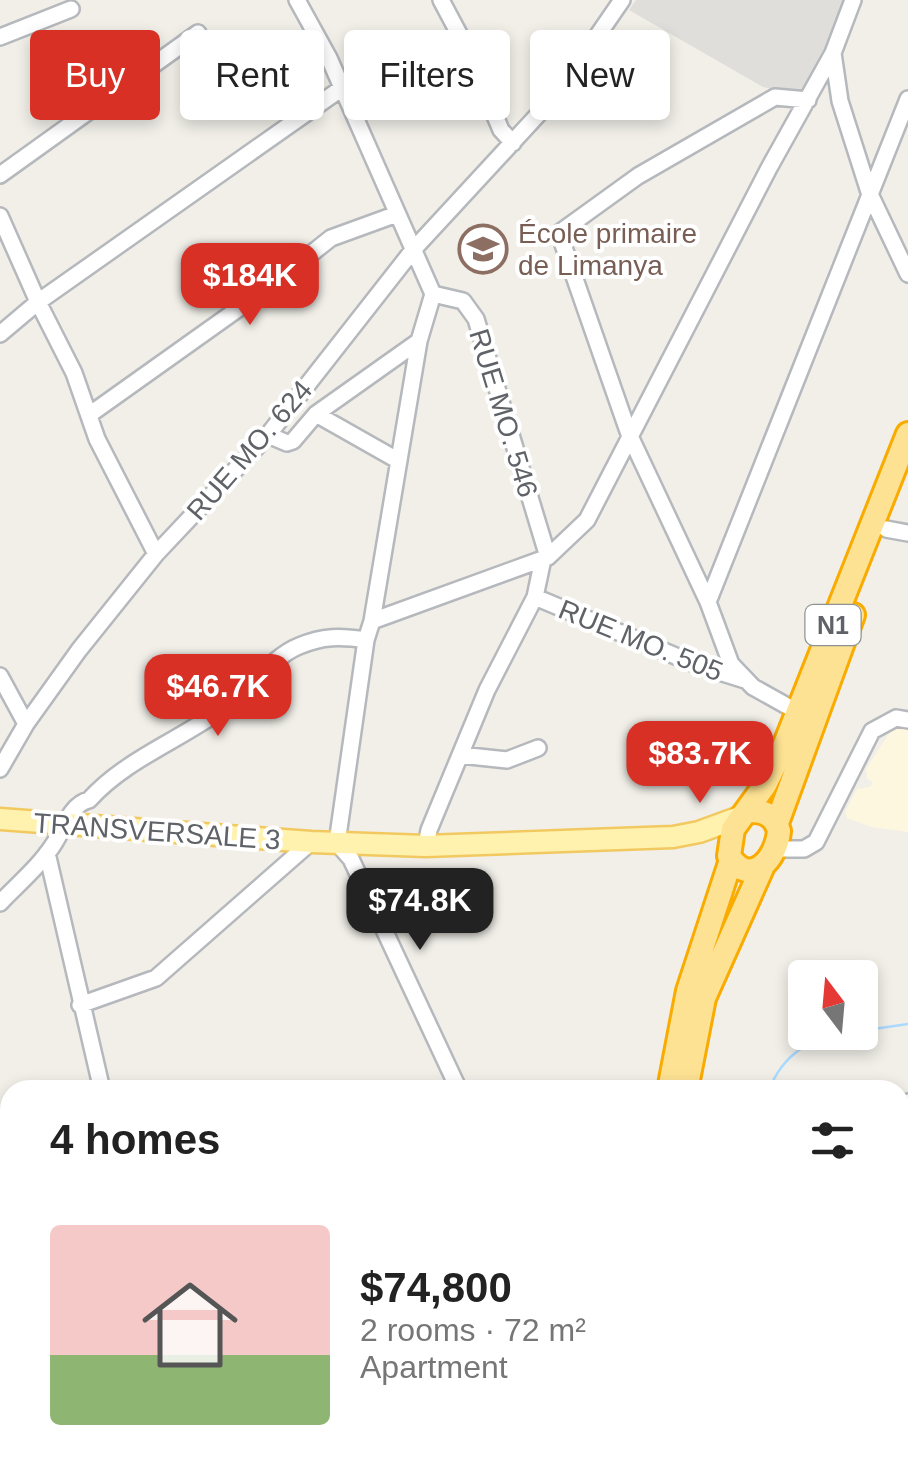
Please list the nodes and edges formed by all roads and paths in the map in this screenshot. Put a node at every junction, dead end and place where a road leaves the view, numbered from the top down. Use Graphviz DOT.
graph roads {
  1 [pos="297,0"];
  2 [pos="442,0"];
  3 [pos="600,0"];
  4 [pos="853,0"];
  5 [pos="619,4"];
  6 [pos="72,9"];
  7 [pos="0,38"];
  8 [pos="180,45"];
  9 [pos="833,53"];
  10 [pos="342,88"];
  11 [pos="812,93"];
  12 [pos="908,99"];
  13 [pos="840,102"];
  14 [pos="513,142"];
  15 [pos="0,175"];
  16 [pos="870,192"];
  17 [pos="397,214"];
  18 [pos="0,216"];
  19 [pos="413,250"];
  20 [pos="908,274"];
  21 [pos="433,294"];
  22 [pos="38,302"];
  23 [pos="0,334"];
  24 [pos="419,340"];
  25 [pos="316,414"];
  26 [pos="89,415"];
  27 [pos="629,434"];
  28 [pos="908,434"];
  29 [pos="268,436"];
  30 [pos="399,461"];
  31 [pos="908,476"];
  32 [pos="897,531"];
  33 [pos="156,554"];
  34 [pos="545,558"];
  35 [pos="534,597"];
  36 [pos="708,602"];
  37 [pos="372,621"];
  38 [pos="366,640"];
  39 [pos="0,676"];
  40 [pos="747,681"];
  41 [pos="805,716"];
  42 [pos="908,720"];
  43 [pos="26,724"];
  44 [pos="538,748"];
  45 [pos="460,755"];
  46 [pos="0,769"];
  47 [pos="744,814"];
  48 [pos="0,820"];
  49 [pos="777,823"];
  50 [pos="63,824"];
  51 [pos="673,836"];
  52 [pos="311,842"];
  53 [pos="338,843"];
  54 [pos="426,846"];
  55 [pos="48,853"];
  56 [pos="730,858"];
  57 [pos="769,858"];
  58 [pos="0,903"];
  59 [pos="80,1005"];
  60 [pos="99,1080"];
  61 [pos="454,1080"];
  62 [pos="671,1080"];
  63 [pos="688,1080"];
  1 -- 10 [label="street"];
  2 -- 14 [label="street"];
  3 -- 5 [label="street"];
  4 -- 9 [label="street"];
  5 -- 14 [label="street, RUE MO. 624"];
  6 -- 7 [label="street"];
  8 -- 15 [label="street"];
  9 -- 11 [label="street"];
  9 -- 13 [label="street"];
  10 -- 17 [label="street"];
  10 -- 22 [label="street"];
  11 -- 13 [label="street"];
  11 -- 27 [label="street"];
  11 -- 27 [label="street"];
  12 -- 16 [label="street"];
  13 -- 16 [label="street"];
  14 -- 19 [label="street, RUE MO. 624"];
  16 -- 20 [label="street"];
  16 -- 36 [label="street"];
  17 -- 19 [label="street"];
  17 -- 26 [label="street"];
  18 -- 22 [label="street"];
  19 -- 21 [label="street"];
  19 -- 29 [label="street, RUE MO. 624"];
  21 -- 24 [label="street"];
  21 -- 34 [label="street, RUE MO. 546"];
  22 -- 23 [label="street"];
  22 -- 26 [label="street"];
  24 -- 25 [label="street"];
  24 -- 30 [label="street"];
  25 -- 29 [label="street"];
  25 -- 30 [label="street"];
  26 -- 33 [label="street"];
  27 -- 34 [label="street"];
  27 -- 36 [label="street"];
  28 -- 41 [label="highway, N1"];
  29 -- 33 [label="street, RUE MO. 624"];
  30 -- 37 [label="street"];
  31 -- 32 [label="highway, N1"];
  32 -- 41 [label="highway, N1"];
  33 -- 43 [label="street, RUE MO. 624"];
  34 -- 35 [label="street"];
  34 -- 37 [label="street"];
  35 -- 40 [label="street, RUE MO. 505"];
  35 -- 45 [label="street"];
  36 -- 40 [label="street"];
  37 -- 38 [label="street"];
  38 -- 50 [label="street"];
  38 -- 53 [label="street"];
  39 -- 43 [label="street"];
  40 -- 41 [label="street"];
  41 -- 47 [label="highway, N1"];
  41 -- 49 [label="highway, N1"];
  42 -- 57 [label="street"];
  43 -- 46 [label="street, RUE MO. 624"];
  44 -- 45 [label="street"];
  45 -- 54 [label="street"];
  47 -- 49 [label="highway"];
  47 -- 51 [label="main road, TRANSVERSALE 3"];
  47 -- 56 [label="highway"];
  48 -- 50 [label="main road, TRANSVERSALE 3"];
  49 -- 57 [label="highway"];
  50 -- 52 [label="main road, TRANSVERSALE 3"];
  50 -- 55 [label="street"];
  51 -- 54 [label="main road, TRANSVERSALE 3"];
  51 -- 56 [label="main road, TRANSVERSALE 3"];
  52 -- 53 [label="main road, TRANSVERSALE 3"];
  52 -- 59 [label="street"];
  53 -- 54 [label="main road, TRANSVERSALE 3"];
  53 -- 61 [label="street"];
  55 -- 58 [label="street"];
  55 -- 59 [label="street"];
  56 -- 57 [label="highway"];
  56 -- 62 [label="highway"];
  57 -- 63 [label="highway"];
  59 -- 60 [label="street"];
}
